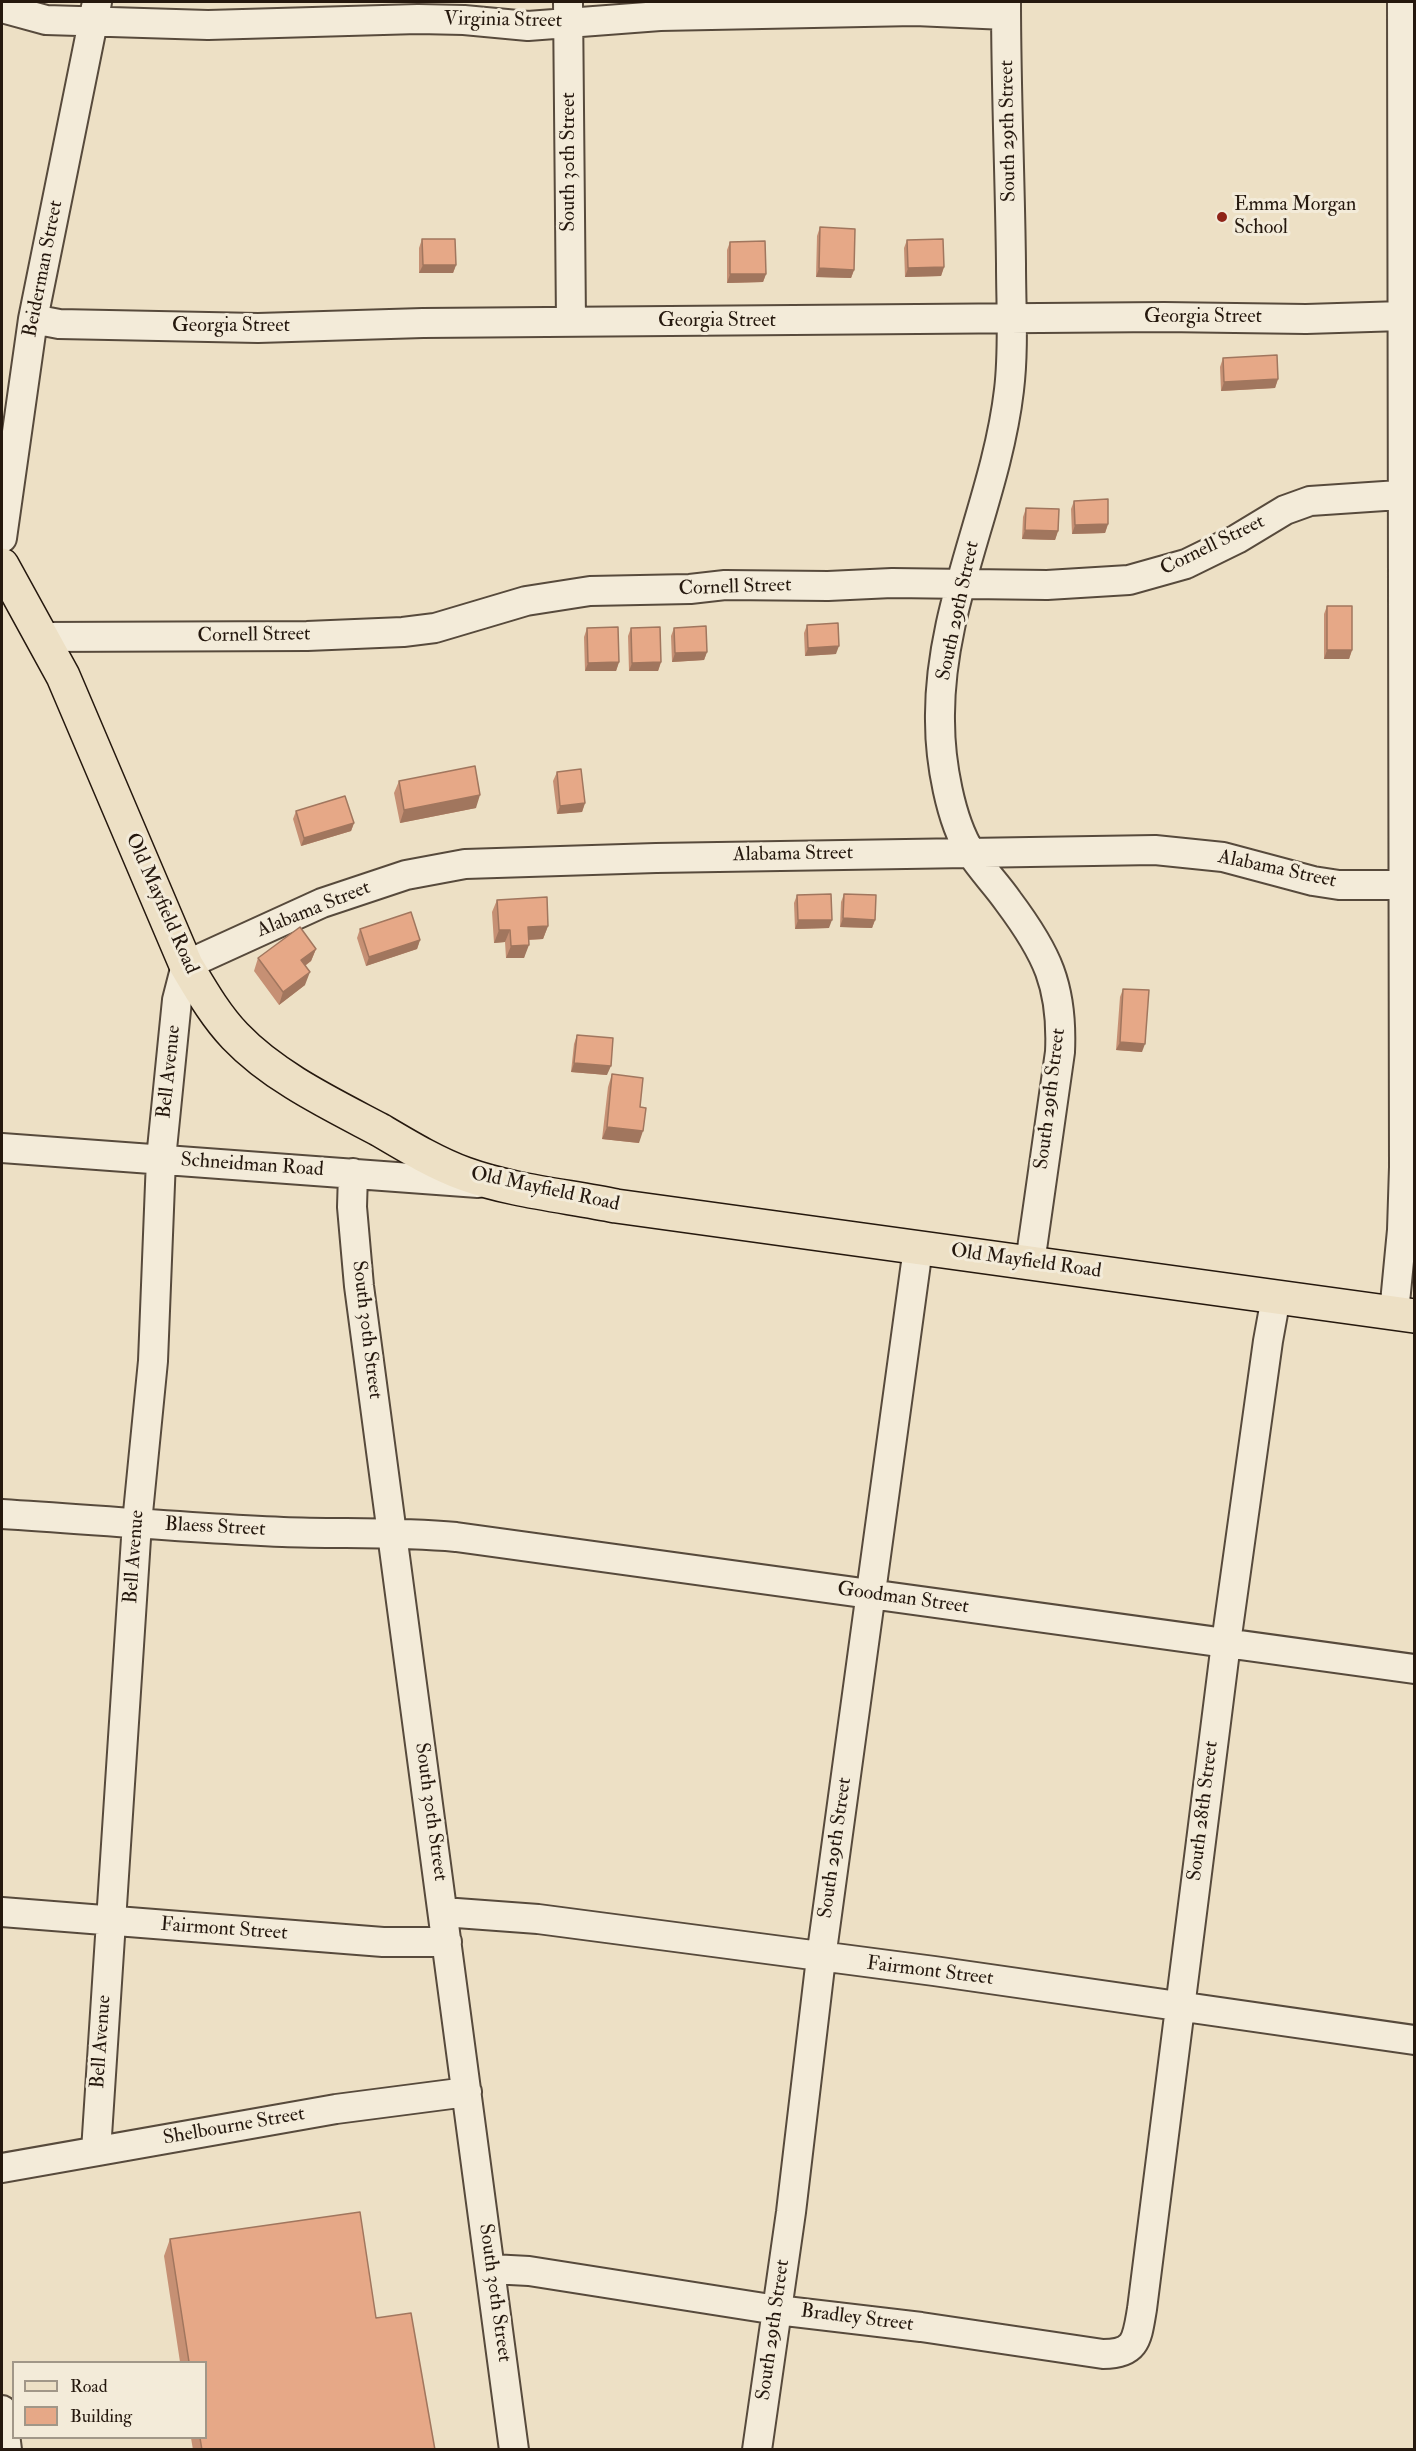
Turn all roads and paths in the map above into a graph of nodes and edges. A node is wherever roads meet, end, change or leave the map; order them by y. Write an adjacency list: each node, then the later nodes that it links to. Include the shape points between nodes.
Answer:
1 (1402, 2): 6 (street)
2 (2, 8): 4 (street, Virginia Street, via 46,20)
3 (1006, 8): 5 (street, Virginia Street, via 660,16); 8 (street, South 29th Street)
4 (95, 12): 5 (street, Virginia Street, via 208,25 418,19 528,26); 9 (street, Beiderman Street)
5 (569, 12): 10 (street, South 30th Street)
6 (1408, 99): 7 (street)
7 (1402, 315): 8 (street, Georgia Street, via 1306,320); 11 (street)
8 (1011, 319): 10 (street, Georgia Street); 14 (street, South 29th Street, via 1010,388 1000,445)
9 (33, 320): 10 (street, Georgia Street, via 59,324 258,328); 12 (street, Beiderman Street)
10 (570, 322)
11 (1409, 494): 14 (street, Cornell Street, via 1310,501 1285,510 1186,564 1129,580 1047,585); 17 (street)
12 (2, 538)
13 (2, 565): 15 (main road, Old Mayfield Road)
14 (960, 584): 15 (street, Cornell Street, via 724,585 590,591 526,601 435,628 403,632); 16 (street, South 29th Street, via 943,663 940,721 952,808)
15 (42, 637): 18 (main road, Old Mayfield Road, via 63,676)
16 (971, 852): 17 (street, Alabama Street, via 1189,852 1313,881); 18 (street, Alabama Street, via 465,864 406,875 322,903); 24 (street, South 29th Street, via 1036,941 1058,992 1060,1052)
17 (1408, 886): 26 (street)
18 (186, 965): 20 (street, Bell Avenue, via 177,1000); 22 (main road, Old Mayfield Road, via 212,1008 236,1037 265,1062 329,1103 430,1158 465,1174)
19 (2, 1148): 20 (street, Schneidman Road)
20 (162, 1159): 21 (street, Schneidman Road); 28 (street, Bell Avenue, via 153,1362)
21 (352, 1173): 22 (street, Schneidman Road); 29 (street, South 30th Street, via 359,1286)
22 (502, 1184): 23 (main road, Old Mayfield Road, via 616,1206)
23 (918, 1248): 24 (main road, Old Mayfield Road); 30 (street, South 29th Street)
24 (1030, 1263): 25 (main road, Old Mayfield Road)
25 (1276, 1297): 26 (main road, Old Mayfield Road); 31 (street, South 28th Street)
26 (1404, 1314)
27 (2, 1514): 28 (street, Blaess Street)
28 (137, 1523): 29 (street, Blaess Street, via 328,1534); 35 (street, Bell Avenue)
29 (392, 1533): 30 (street, Goodman Street, via 456,1537); 34 (street, South 30th Street)
30 (871, 1595): 31 (street, Goodman Street); 37 (street, South 29th Street)
31 (1226, 1643): 32 (street, Goodman Street); 38 (street, South 28th Street)
32 (1414, 1669)
33 (2, 1912): 35 (street, Fairmont Street)
34 (444, 1912): 36 (street, South 30th Street); 37 (street, Fairmont Street, via 538,1919)
35 (110, 1922): 36 (street, Fairmont Street, via 383,1942); 41 (street, Bell Avenue)
36 (447, 1942): 40 (street, South 30th Street)
37 (821, 1958): 38 (street, Fairmont Street); 44 (street, South 29th Street)
38 (1179, 2006): 39 (street, Fairmont Street); 45 (street, South 28th Street)
39 (1414, 2040)
40 (468, 2092): 41 (street, Shelbourne Street, via 336,2109); 43 (street, South 30th Street)
41 (96, 2151): 42 (street, Shelbourne Street)
42 (2, 2168)
43 (491, 2269): 44 (street, Bradley Street); 48 (street, South 30th Street)
44 (777, 2310): 45 (street, Bradley Street, via 921,2326 1102,2354 1129,2349); 49 (street, South 29th Street)
45 (1139, 2327)
46 (2, 2410): 47 (street)
47 (7, 2450)
48 (513, 2450)
49 (757, 2450)

